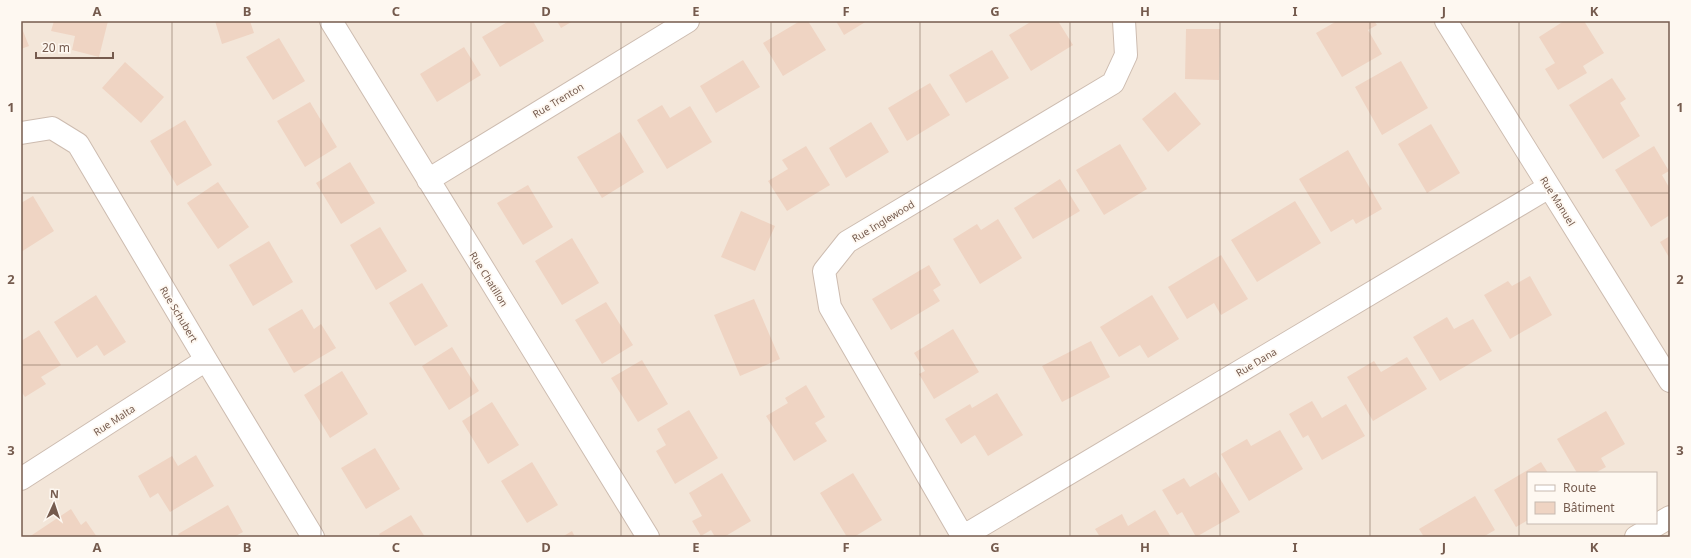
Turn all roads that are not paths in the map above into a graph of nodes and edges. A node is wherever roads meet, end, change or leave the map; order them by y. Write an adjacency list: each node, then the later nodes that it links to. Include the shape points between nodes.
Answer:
1 (331, 21): 6 (street, Rue Chatillon)
2 (688, 21): 6 (street, Rue Trenton)
3 (1124, 21): 14 (street, Rue Inglewood, via 1126,55 1112,83 847,242 824,270 830,307)
4 (1446, 21): 7 (street, Rue Manuel)
5 (21, 133): 8 (street, Rue Schubert, via 52,128 78,144)
6 (428, 180): 13 (street, Rue Chatillon)
7 (1549, 187): 9 (street, Rue Manuel); 14 (street, Rue Dana)
8 (206, 360): 10 (street, Rue Malta); 12 (street, Rue Schubert)
9 (1670, 381)
10 (21, 479)
11 (1670, 516): 15 (street)
12 (313, 537)
13 (648, 537)
14 (962, 537)
15 (1636, 537)

